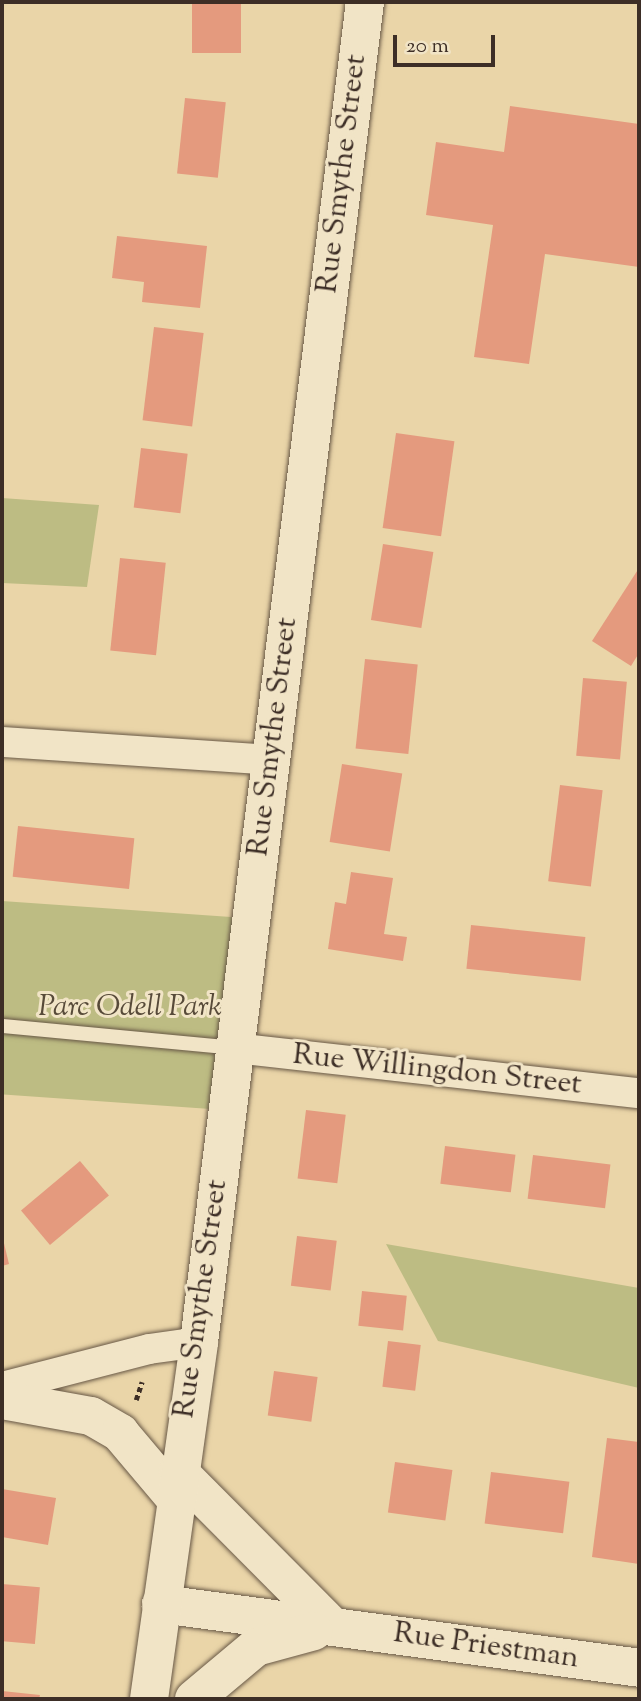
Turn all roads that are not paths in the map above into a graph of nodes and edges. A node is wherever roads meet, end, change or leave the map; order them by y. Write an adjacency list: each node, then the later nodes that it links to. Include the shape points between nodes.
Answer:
1 (365, 2): 3 (main road, Rue Smythe Street)
2 (2, 743): 3 (street)
3 (271, 760): 5 (main road, Rue Smythe Street)
4 (2, 1026): 5 (lane)
5 (235, 1048): 6 (street, Rue Willingdon Street); 7 (main road, Rue Smythe Street)
6 (639, 1093)
7 (199, 1342): 8 (street, via 149,1349); 10 (main road, Rue Smythe Street)
8 (2, 1387)
9 (2, 1400): 10 (main road, via 92,1416 120,1433)
10 (176, 1484): 11 (main road, Rue Smythe Street); 12 (main road)
11 (161, 1604): 12 (main road, Rue Priestman); 14 (main road, Rue Smythe Street)
12 (332, 1626): 13 (main road, Rue Priestman); 15 (main road, via 257,1647)
13 (639, 1668)
14 (149, 1699)
15 (194, 1699)

